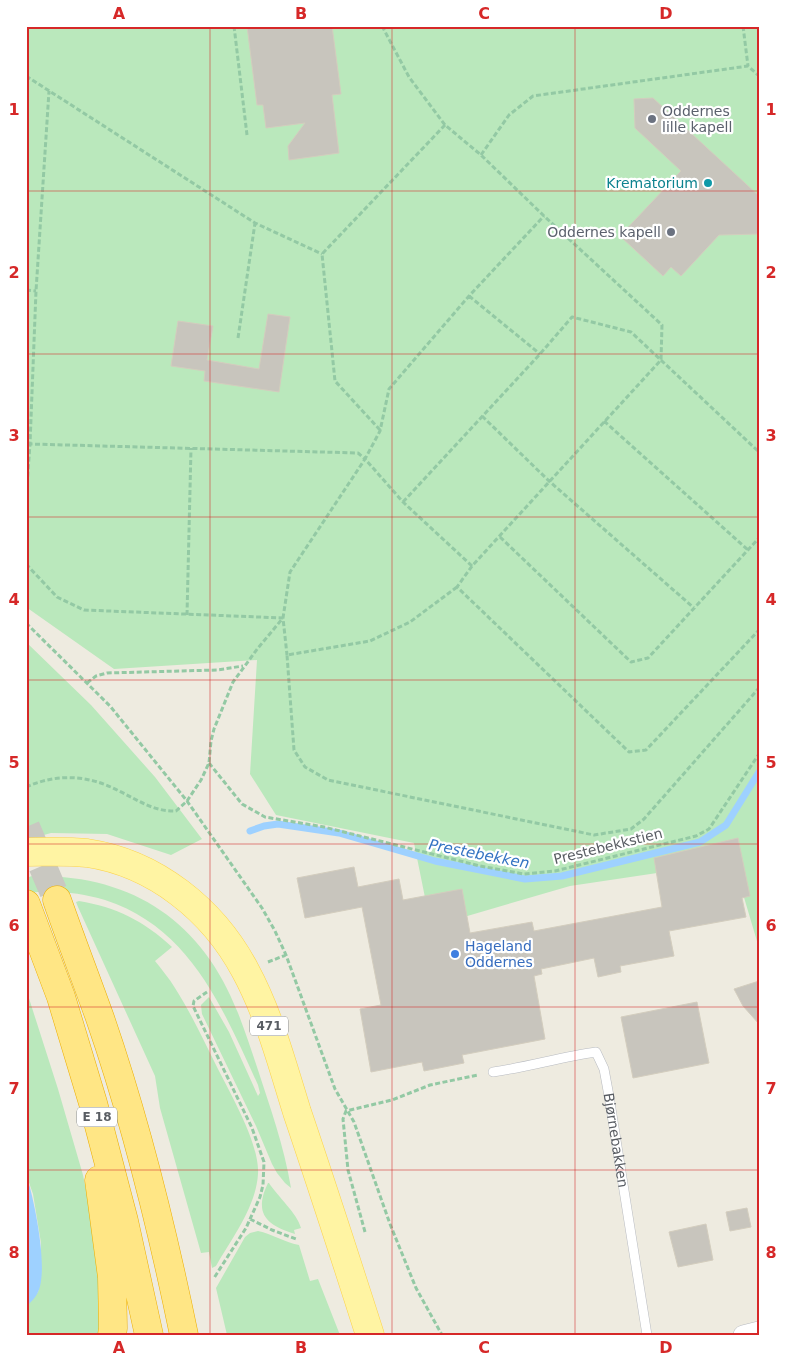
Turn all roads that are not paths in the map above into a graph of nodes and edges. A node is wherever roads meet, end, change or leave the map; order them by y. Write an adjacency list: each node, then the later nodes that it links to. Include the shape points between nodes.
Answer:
1 (26, 852): 12 (main road, 471, via 88,854 148,873 192,902 228,942 251,982 274,1038)
2 (26, 868): 11 (main road, 471, via 78,868 126,880 182,914 216,951 253,1026)
3 (57, 900): 10 (highway, E 18, via 100,1020 136,1135)
4 (26, 904): 6 (highway, E 18, via 61,998)
5 (493, 1072): 13 (lane, Bjørnebakken, via 596,1052 604,1069 609,1096)
6 (93, 1103): 8 (highway, E 18, via 112,1277); 9 (highway, E 18)
7 (759, 1331): 14 (street)
8 (112, 1335)
9 (149, 1335)
10 (184, 1335)
11 (354, 1335)
12 (370, 1335)
13 (647, 1335)
14 (743, 1335)

